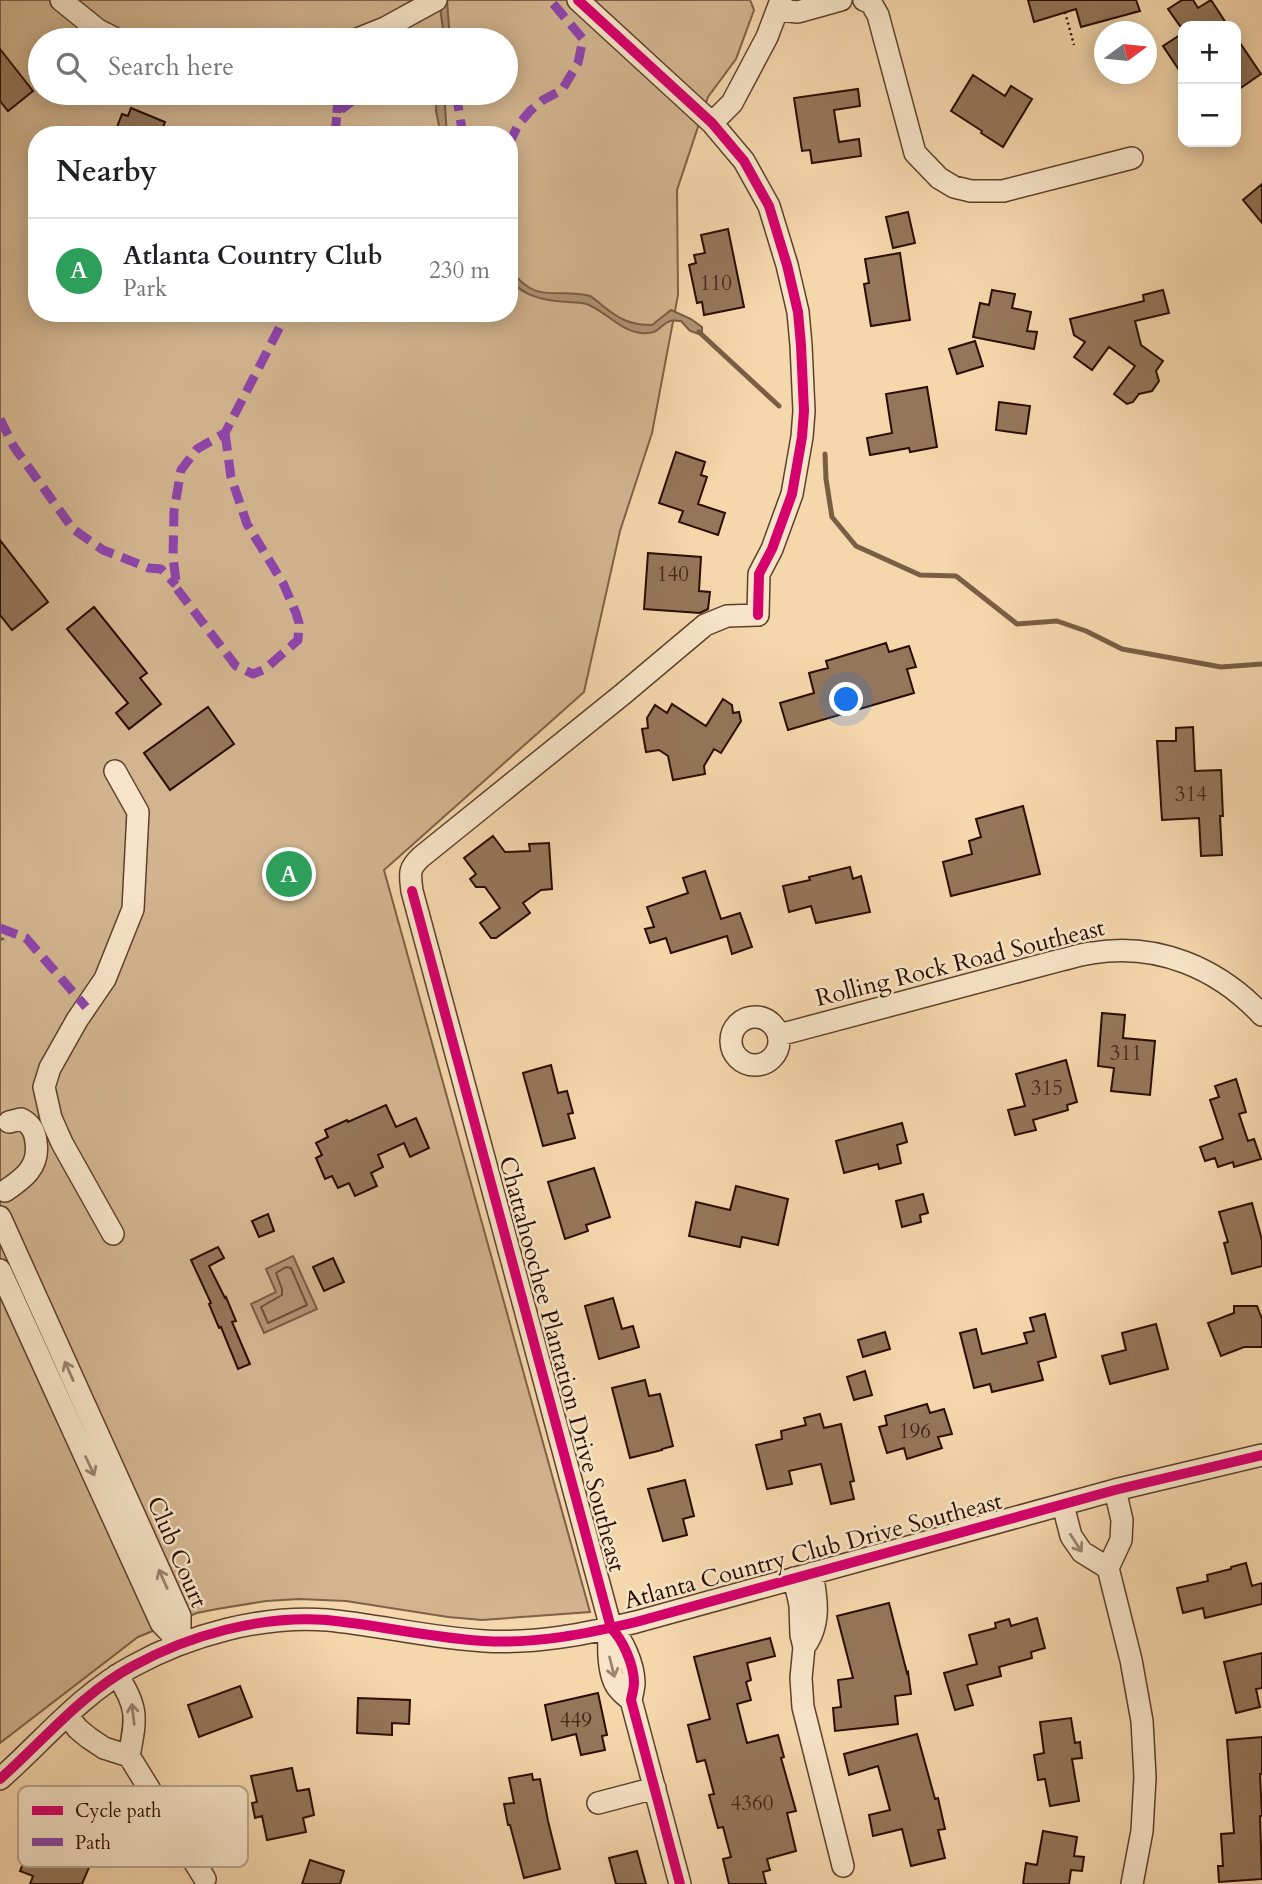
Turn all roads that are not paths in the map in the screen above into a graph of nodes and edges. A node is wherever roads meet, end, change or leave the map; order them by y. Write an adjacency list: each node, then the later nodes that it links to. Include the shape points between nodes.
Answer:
1 (61, 0): 7 (street)
2 (436, 0): 8 (street)
3 (578, 0): 9 (street)
4 (841, 0): 6 (street, via 798,12)
5 (864, 0): 10 (street, via 872,2 878,15 915,153 954,187 1003,191)
6 (779, 5): 9 (street, via 732,103)
7 (96, 28)
8 (385, 28)
9 (712, 123): 24 (street, Chattahoochee Plantation Drive Southeast, via 744,161 769,206 787,265 801,345 804,411 798,465 783,523 759,573 758,615 726,617 705,625 421,857 411,866 410,876)
10 (1132, 158)
11 (115, 772): 17 (street, via 138,812 133,909 105,979 77,1020 44,1087 62,1143)
12 (1262, 1015): 13 (street, Rolling Rock Road Southeast, via 1236,990 1202,968 1123,950 1060,960)
13 (779, 1035)
14 (9, 1122): 15 (street, via 21,1119 29,1124 38,1150 30,1171)
15 (2, 1189)
16 (0, 1217): 25 (street, Club Court, one-way to 16, via 180,1616)
17 (113, 1234)
18 (0, 1270): 25 (street, Club Court, one-way to 25, via 161,1623)
19 (1262, 1455): 20 (street, Atlanta Country Club Drive Southeast)
20 (1115, 1490): 21 (street, Atlanta Country Club Drive Southeast); 22 (street, via 1121,1540)
21 (1063, 1505): 22 (street, one-way to 22, via 1071,1536 1082,1552); 23 (street, Atlanta Country Club Drive Southeast)
22 (1108, 1568): 37 (street, via 1131,1660 1142,1732 1142,1831)
23 (803, 1576): 24 (street, Atlanta Country Club Drive Southeast); 33 (street, via 803,1707)
24 (611, 1628): 25 (street, Atlanta Country Club Drive Southeast, via 547,1640 485,1641 323,1620 277,1621); 31 (street, Chattahoochee Plantation Drive Southeast, via 627,1652 635,1682 631,1700)
25 (180, 1643): 26 (street, Atlanta Country Club Drive Southeast)
26 (117, 1675): 27 (street, Atlanta Country Club Drive Southeast); 28 (street, one-way to 26, via 135,1711)
27 (67, 1715): 28 (street, via 104,1748); 29 (street, Atlanta Country Club Drive Southeast)
28 (129, 1756): 30 (street)
29 (0, 1779)
30 (148, 1786)
31 (654, 1788): 32 (street); 36 (street, Chattahoochee Plantation Drive Southeast)
32 (598, 1803)
33 (843, 1866)
34 (198, 1867): 35 (street)
35 (205, 1879)
36 (680, 1884)
37 (1132, 1884)

